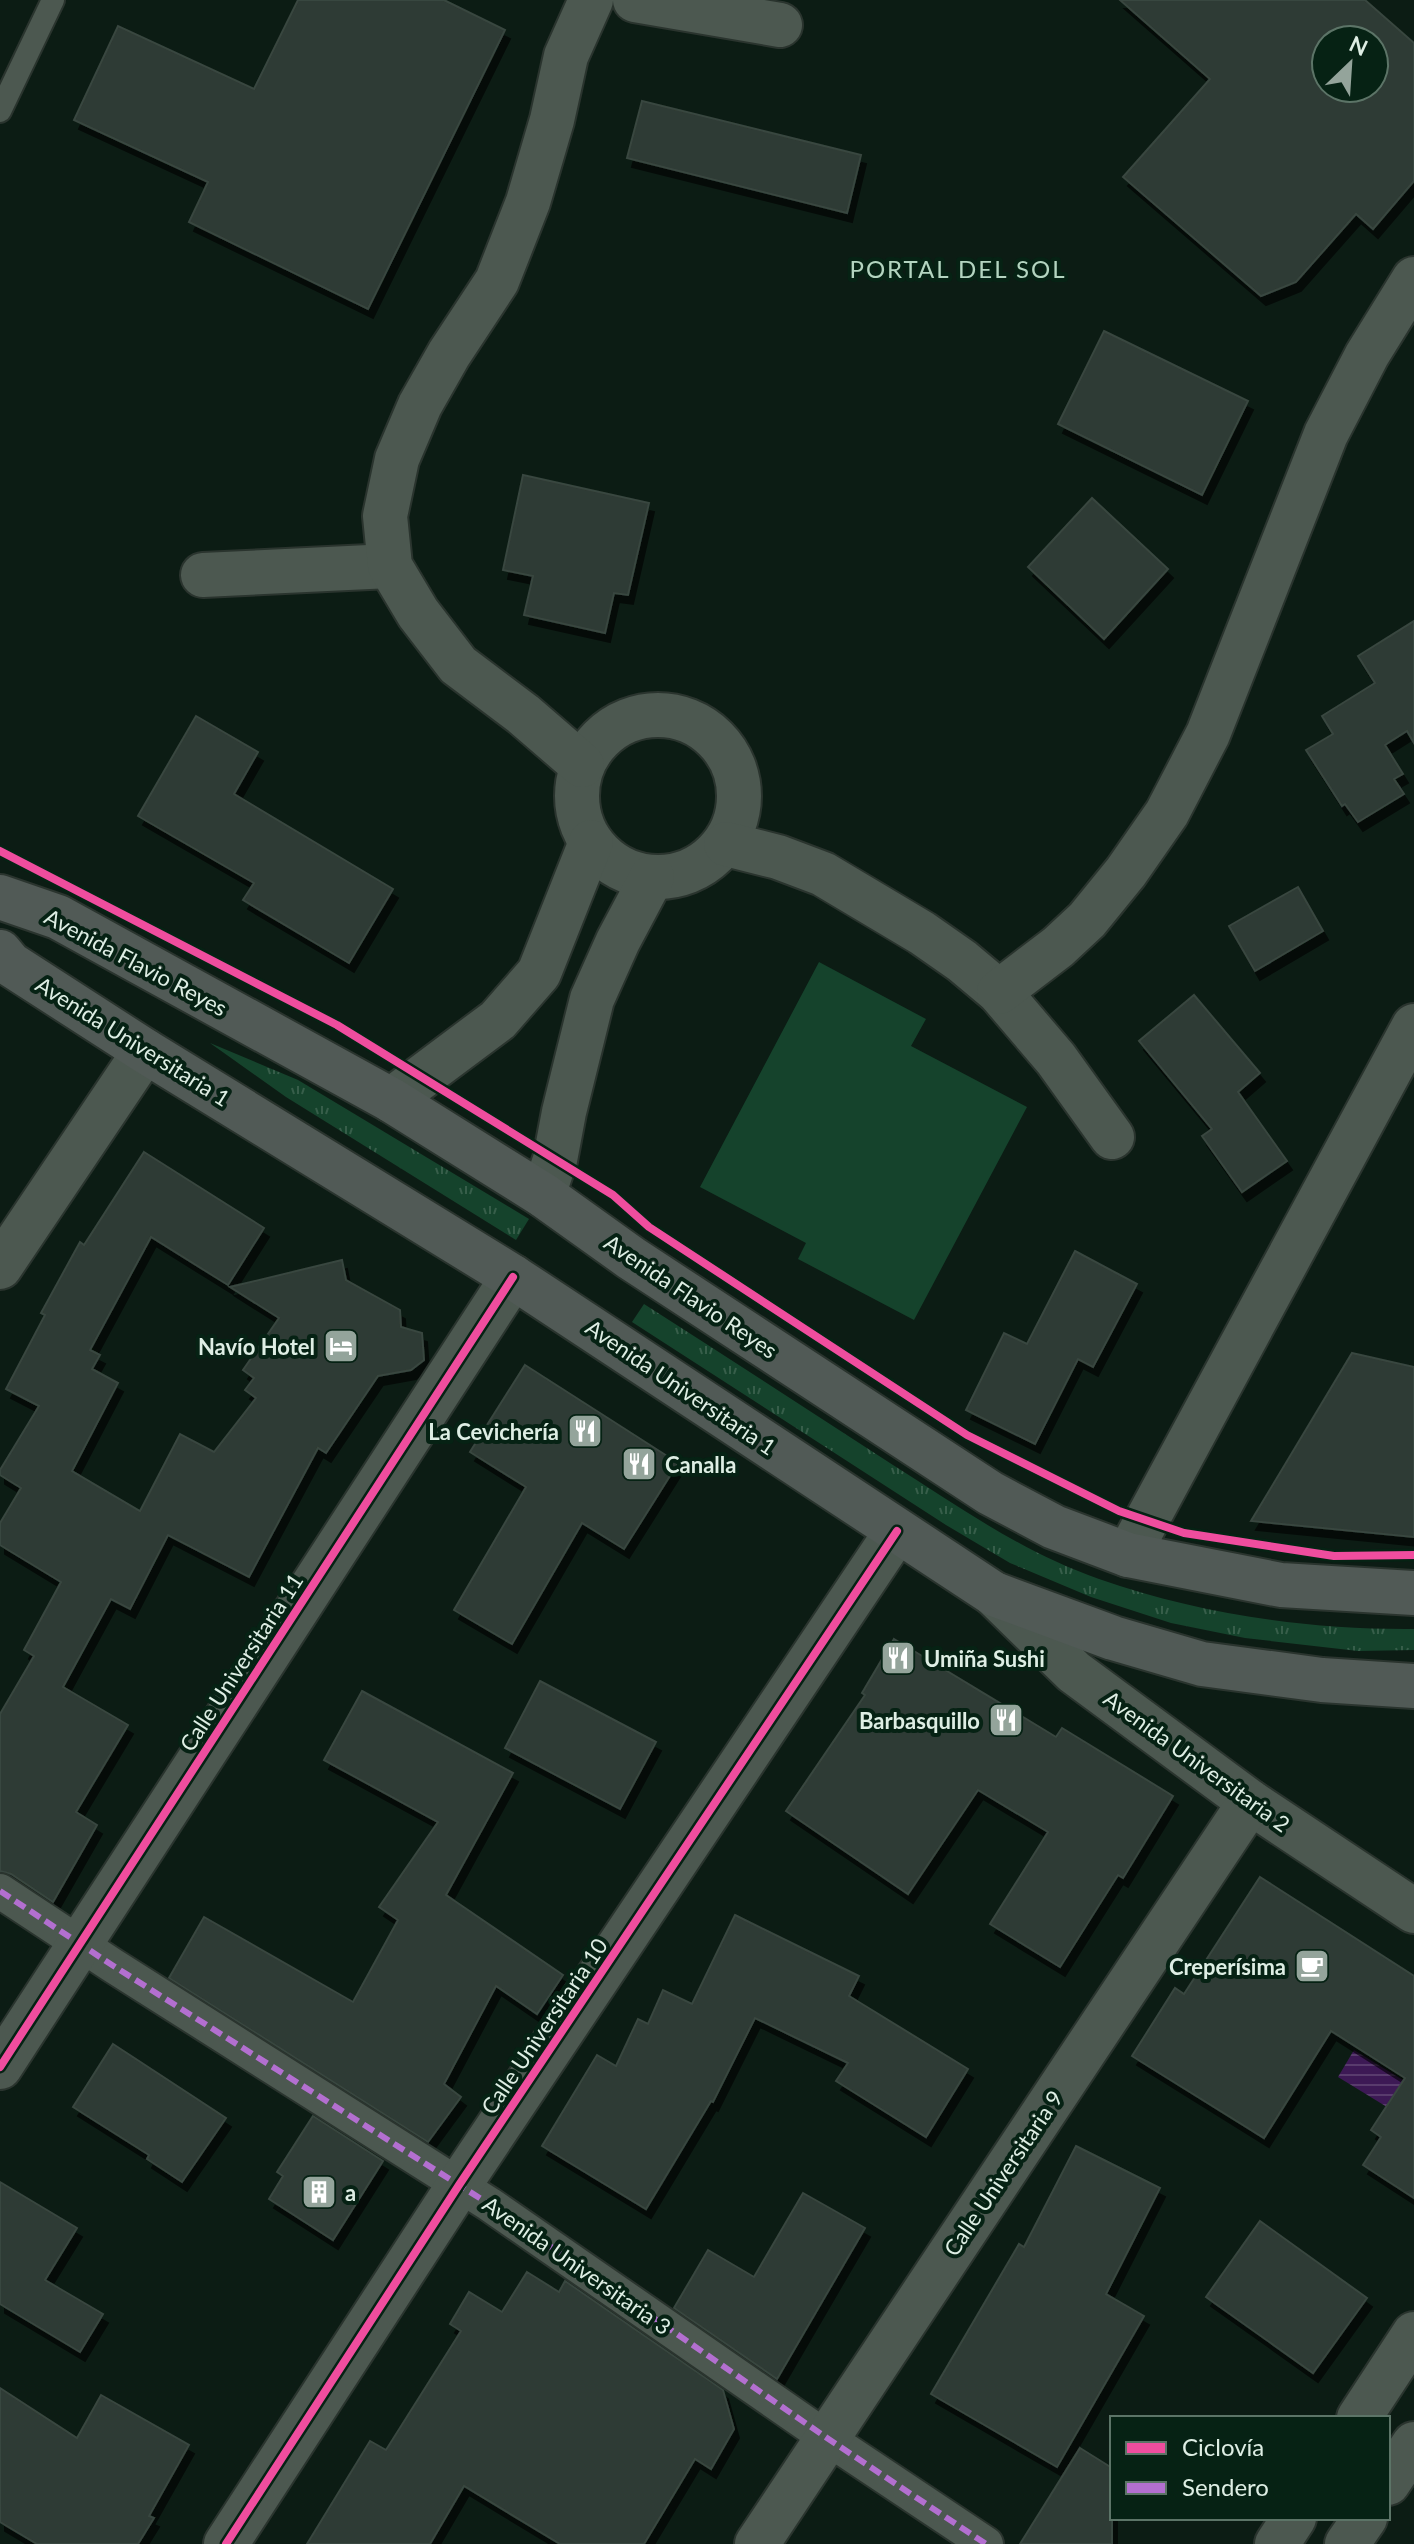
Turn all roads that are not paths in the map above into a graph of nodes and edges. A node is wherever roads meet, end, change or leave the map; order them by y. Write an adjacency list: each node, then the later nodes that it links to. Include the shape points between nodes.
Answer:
1 (53, 0): 5 (lane)
2 (591, 0): 7 (street, via 566,56 528,202 497,281 420,405 397,459 385,516)
3 (635, 0): 4 (street)
4 (780, 25)
5 (0, 111)
6 (1414, 279): 16 (street, via 1326,434 1208,734 1167,813 1087,920)
7 (390, 566): 8 (street); 9 (street, via 458,665)
8 (203, 575)
9 (582, 765): 10 (street, via 577,791 580,818); 11 (street, via 604,734 624,721 671,715 694,722 714,736 738,775 736,822)
10 (591, 842): 12 (street, via 608,860); 15 (street)
11 (726, 844): 12 (street, via 700,866); 16 (street, via 823,874 922,933)
12 (652, 877): 17 (street)
13 (0, 897): 20 (main road, Avenida Flavio Reyes, via 58,917)
14 (0, 952): 19 (main road, Avenida Universitaria 1, via 10,964)
15 (539, 973): 17 (street); 20 (street, via 498,1020)
16 (999, 992): 21 (street)
17 (592, 999): 22 (street)
18 (1414, 1026): 26 (street)
19 (145, 1051): 23 (street); 24 (main road, Avenida Universitaria 1)
20 (391, 1100): 22 (main road, Avenida Flavio Reyes)
21 (1112, 1137)
22 (543, 1195): 26 (main road, Avenida Flavio Reyes, via 990,1493 1054,1527)
23 (0, 1267)
24 (513, 1277): 25 (main road, Avenida Universitaria 1); 33 (street, Calle Universitaria 11)
25 (897, 1531): 28 (main road, Avenida Universitaria 1); 35 (street, Calle Universitaria 10)
26 (1128, 1555): 27 (main road, Avenida Flavio Reyes, via 1281,1585)
27 (1414, 1593)
28 (994, 1594): 29 (main road, Avenida Universitaria 1, via 1202,1664); 30 (street, Avenida Universitaria 2, via 1074,1672)
29 (1414, 1686)
30 (1250, 1802): 32 (street, Avenida Universitaria 2); 39 (street, Calle Universitaria 9)
31 (0, 1891): 33 (street, Avenida Universitaria 3)
32 (1414, 1911)
33 (80, 1943): 34 (street, Calle Universitaria 11); 35 (street, Avenida Universitaria 3)
34 (0, 2067)
35 (459, 2185): 39 (street, Avenida Universitaria 3); 44 (street, Calle Universitaria 10)
36 (1414, 2334): 37 (street)
37 (1402, 2380): 38 (street)
38 (1361, 2416)
39 (827, 2438): 45 (street, Calle Universitaria 9); 46 (street, Avenida Universitaria 3)
40 (1414, 2444): 41 (street)
41 (1390, 2480)
42 (1293, 2520): 47 (street)
43 (1364, 2520): 48 (street)
44 (226, 2544)
45 (757, 2544)
46 (986, 2544)
47 (1277, 2544)
48 (1347, 2544)

